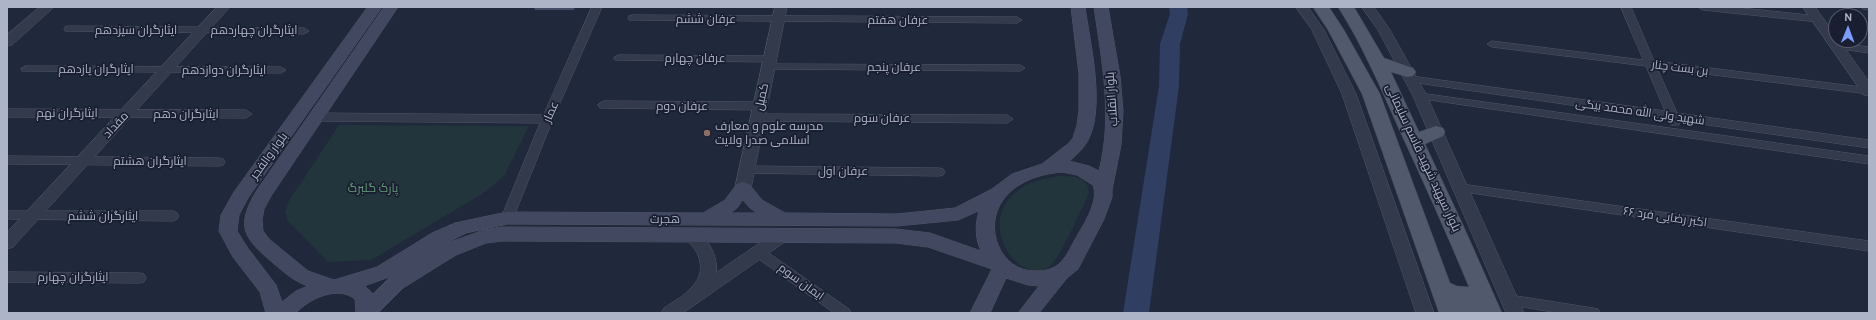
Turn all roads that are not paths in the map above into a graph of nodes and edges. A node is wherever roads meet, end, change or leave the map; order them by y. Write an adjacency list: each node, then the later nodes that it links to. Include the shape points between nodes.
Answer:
1 (48, 7): 23 (street)
2 (224, 7): 20 (street, مقداد)
3 (376, 7): 87 (main road, بلوار والفجر, via 240,196 230,215 228,231 240,252 269,290)
4 (391, 7): 49 (main road, بلوار والفجر)
5 (598, 7): 50 (street, عمار)
6 (1078, 7): 60 (main road, بلوار انقلاب, via 1088,92 1088,116 1081,138 1068,155)
7 (1101, 7): 64 (main road, بلوار انقلاب, via 1114,118 1113,144)
8 (1302, 7): 92 (street, via 1318,30 1349,94)
9 (1321, 7): 81 (main road, بلوار سپهبد شهید قاسم سلیمانی, via 1371,94)
10 (1346, 7): 29 (main road, بلوار سپهبد شهید قاسم سلیمانی, via 1362,30)
11 (1368, 7): 36 (street)
12 (1626, 7): 31 (street)
13 (1703, 7): 17 (street)
14 (1809, 7): 17 (street)
15 (780, 13): 16 (street, عرفان ششم); 18 (street, عرفان هفتم); 30 (street, کمیل)
16 (633, 18)
17 (1818, 19): 22 (street)
18 (1017, 20)
19 (69, 29): 20 (street, ایثارگران سیزدهم)
20 (203, 30): 21 (street, ایثارگران چهاردهم); 34 (street, مقداد)
21 (304, 31)
22 (1828, 32)
23 (7, 42)
24 (1492, 44): 31 (street, بن بست چنار)
25 (1839, 48): 38 (street)
26 (1854, 48): 27 (street)
27 (1869, 50)
28 (619, 58): 30 (street, عرفان چهارم)
29 (1378, 62): 36 (main road); 54 (main road, بلوار سپهبد شهید قاسم سلیمانی)
30 (769, 63): 32 (street, عرفان پنجم); 45 (street, کمیل)
31 (1650, 64): 38 (street, بن بست چنار); 48 (street)
32 (1020, 68)
33 (26, 69): 34 (street, ایثارگران یازدهم)
34 (167, 70): 35 (street, ایثارگران دوازدهم); 46 (street, مقداد)
35 (281, 70)
36 (1409, 75): 37 (street, شهید ولی الله محمد بیگی); 40 (street)
37 (1476, 88): 39 (street, شهید ولی الله محمد بیگی); 41 (street)
38 (1869, 92)
39 (1516, 94): 43 (street); 48 (street, شهید ولی الله محمد بیگی)
40 (1420, 96): 41 (street, شهید ولی الله محمد بیگی); 52 (street)
41 (1479, 104): 43 (street, شهید ولی الله محمد بیگی)
42 (604, 105): 45 (street, عرفان دوم)
43 (1522, 110): 53 (street, شهید ولی الله محمد بیگی)
44 (7, 112): 46 (street, ایثارگران نهم)
45 (759, 112): 51 (street, عرفان سوم); 62 (street, کمیل)
46 (126, 113): 47 (street, ایثارگران دهم); 58 (street, مقداد)
47 (246, 114)
48 (1673, 117): 53 (street); 55 (street, شهید ولی الله محمد بیگی)
49 (316, 118): 50 (street); 80 (main road, بلوار والفجر, via 263,194 255,209 254,232 268,248 301,276)
50 (547, 119): 70 (street, عمار)
51 (1007, 119)
52 (1436, 132): 54 (main road); 63 (street)
53 (1679, 132): 57 (street, شهید ولی الله محمد بیگی)
54 (1414, 141): 82 (main road, بلوار سپهبد شهید قاسم سلیمانی, via 1454,224)
55 (1869, 144)
56 (7, 160): 58 (street, ایثارگران هشتم)
57 (1869, 160)
58 (82, 161): 59 (street, ایثارگران هشتم); 67 (street, مقداد)
59 (219, 162)
60 (1044, 169): 64 (main road, via 1062,166 1080,169 1095,178); 65 (main road, via 1026,174)
61 (939, 172): 62 (street, عرفان اول)
62 (744, 179): 69 (main road, via 731,204); 71 (main road, via 756,204)
63 (1461, 188): 74 (street, ۶۶ اکبر رضایی فرد); 84 (street)
64 (1103, 190): 77 (main road, via 1103,197 1089,232 1068,268)
65 (997, 194): 71 (main road, هجرت, via 958,214); 76 (main road, via 988,208 984,222 985,238)
66 (7, 215): 67 (street, ایثارگران ششم)
67 (32, 215): 68 (street, ایثارگران ششم); 73 (street, مقداد)
68 (173, 216)
69 (704, 219): 70 (main road, هجرت); 71 (main road, هجرت)
70 (504, 226): 72 (main road, هجرت); 80 (main road, هجرت, via 484,222 461,228 439,238 384,272); 85 (main road, هجرت, via 449,250 396,283)
71 (783, 227): 72 (main road, هجرت); 75 (street); 76 (main road, هجرت, via 930,240)
72 (691, 235): 83 (street, via 703,247 709,262 707,278)
73 (7, 242)
74 (1869, 246)
75 (758, 252): 83 (street); 89 (street, ایمان سوم)
76 (1000, 266): 77 (main road, via 1010,273 1030,278); 90 (main road)
77 (1060, 273): 91 (main road)
78 (7, 277): 79 (street, ایثارگران چهارم)
79 (139, 278)
80 (336, 286): 85 (main road, بلوار والفجر, via 354,288 363,294 367,302); 88 (main road, هجرت, via 310,293 290,305)
81 (1440, 288): 82 (main road, via 1463,295); 93 (main road, بلوار سپهبد شهید قاسم سلیمانی)
82 (1482, 291): 96 (main road, بلوار سپهبد شهید قاسم سلیمانی)
83 (697, 295): 86 (street)
84 (1513, 307): 97 (street)
85 (367, 312)
86 (674, 312)
87 (276, 313)
88 (284, 313)
89 (844, 313)
90 (980, 313)
91 (1028, 313)
92 (1425, 313)
93 (1450, 313)
94 (1458, 313): 95 (main road)
95 (1481, 313)
96 (1491, 313)
97 (1592, 313)

